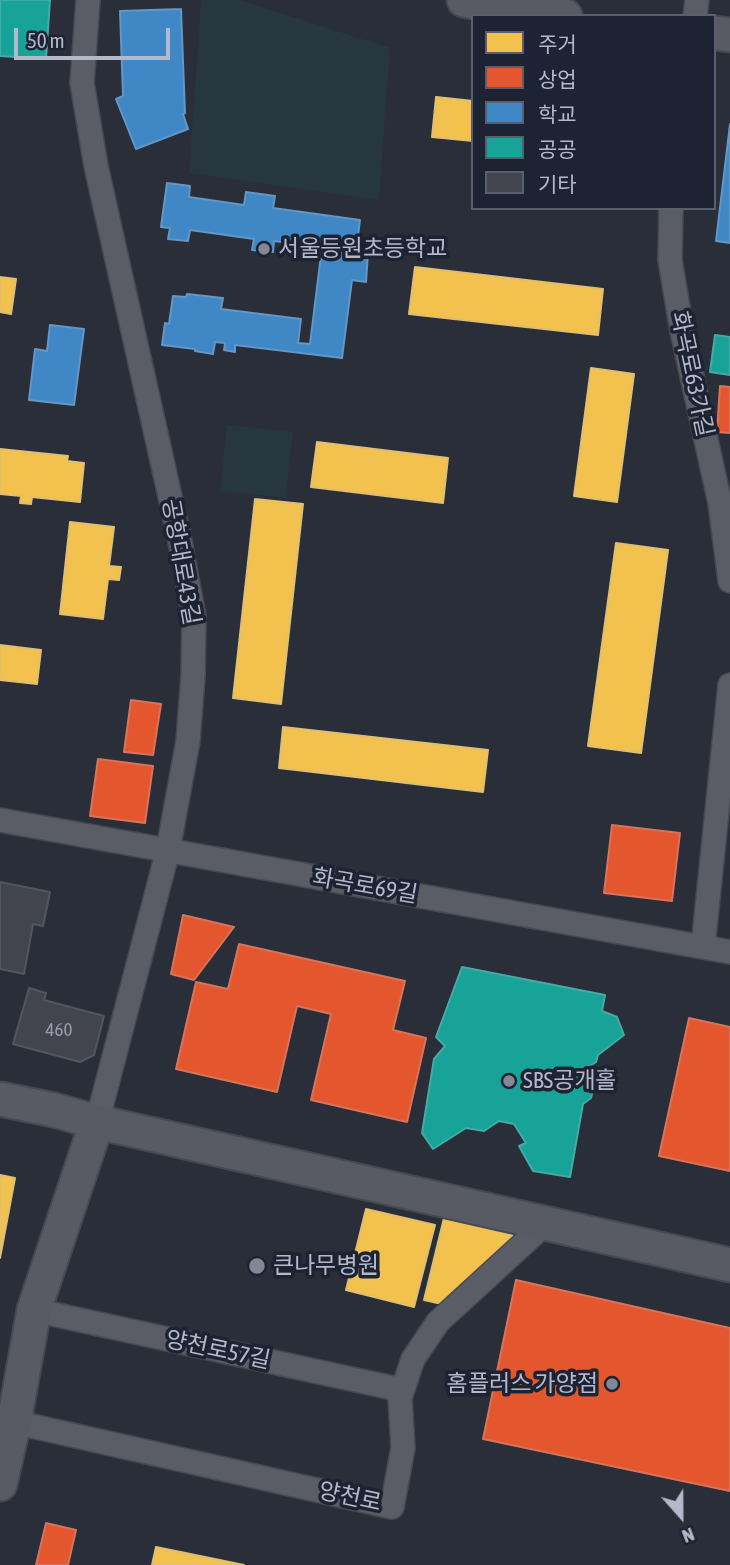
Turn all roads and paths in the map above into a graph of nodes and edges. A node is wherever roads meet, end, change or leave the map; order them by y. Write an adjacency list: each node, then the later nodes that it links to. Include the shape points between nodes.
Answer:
1 (88, 0): 8 (street, 공항대로43길, via 82,83 96,166 194,618 188,741)
2 (464, 0): 3 (main road)
3 (550, 14)
4 (671, 210): 5 (street, 화곡로63가길, via 670,260 720,503)
5 (730, 581)
6 (730, 685): 9 (street)
7 (0, 820): 8 (street, 화곡로69길)
8 (168, 850): 9 (street, 화곡로69길); 12 (street, 공항대로43길)
9 (703, 947): 10 (street, 화곡로69길)
10 (730, 952)
11 (0, 1098): 12 (main road)
12 (97, 1122): 13 (main road); 15 (main road)
13 (546, 1223): 14 (main road); 16 (street, 양천로, via 438,1322 413,1359)
14 (730, 1265)
15 (34, 1310): 16 (street, 양천로57길); 17 (main road)
16 (402, 1390): 17 (street, 양천로, via 403,1448 392,1507)
17 (14, 1422): 18 (main road)
18 (0, 1483)

